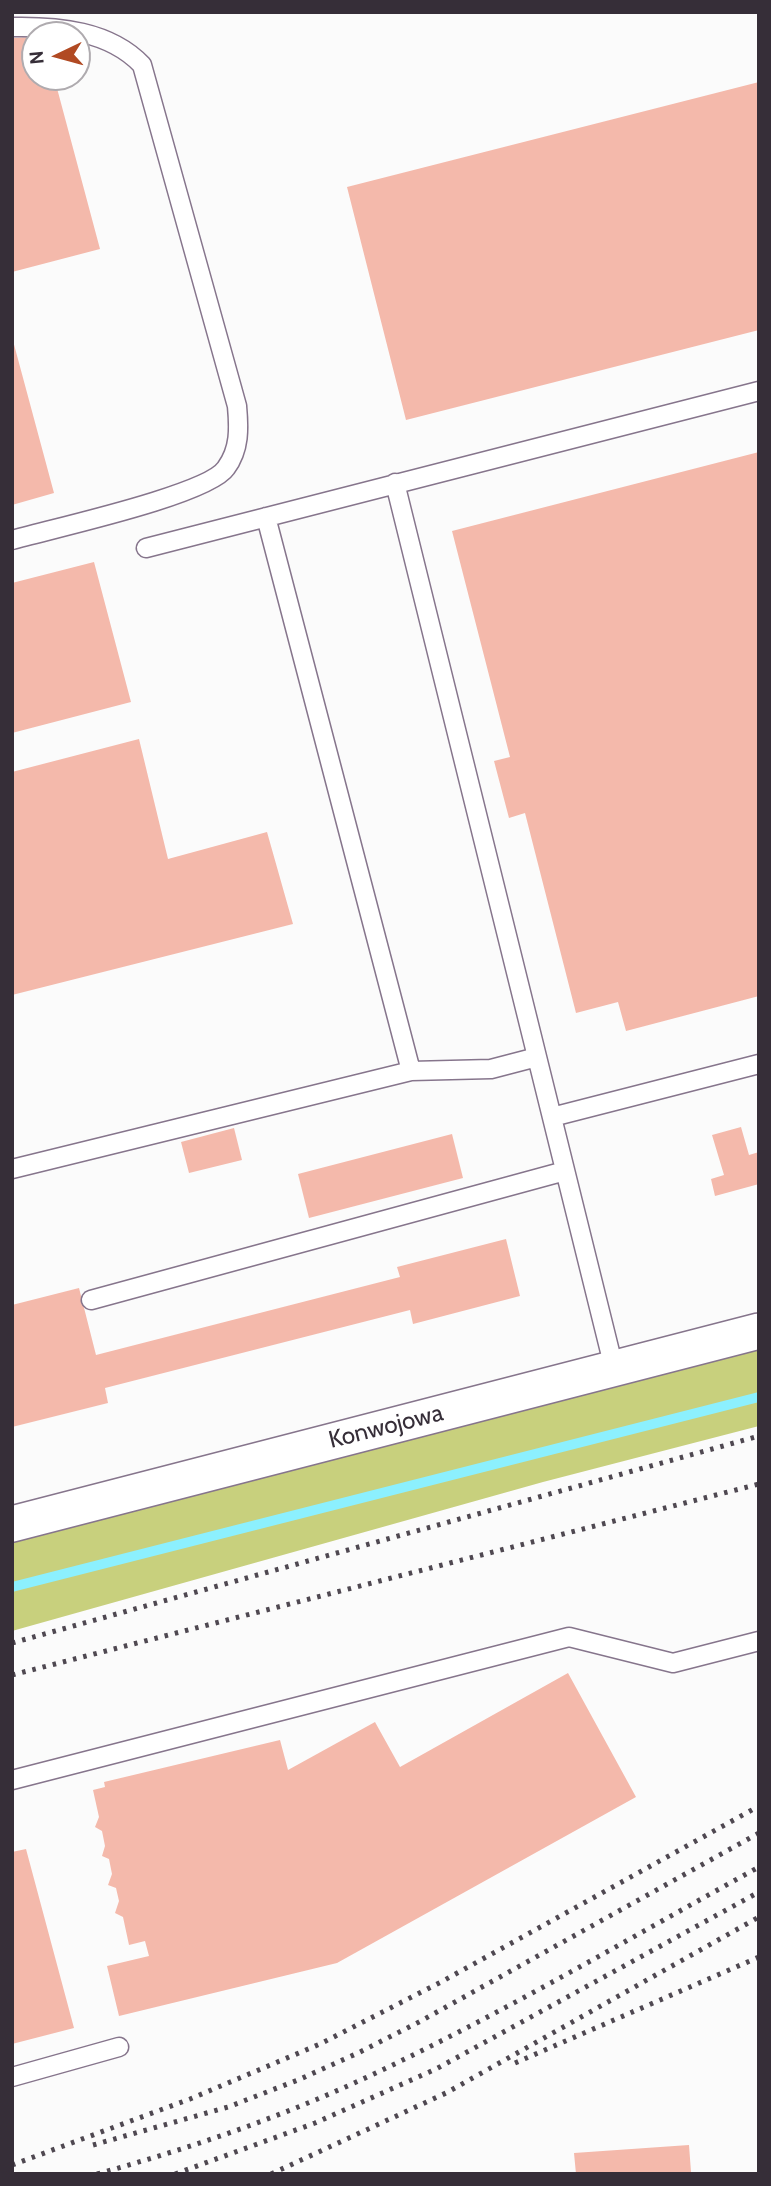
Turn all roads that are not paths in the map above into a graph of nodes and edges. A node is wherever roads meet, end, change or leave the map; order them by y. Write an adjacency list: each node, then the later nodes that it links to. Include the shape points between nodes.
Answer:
1 (12, 27): 5 (lane, via 41,26 110,40 142,65 237,406 239,438 225,470 185,492)
2 (759, 391): 3 (lane)
3 (396, 483): 4 (lane); 7 (lane)
4 (266, 517): 6 (lane); 9 (lane)
5 (12, 540)
6 (146, 548)
7 (537, 1057): 9 (lane, via 491,1069); 10 (lane)
8 (759, 1064): 10 (lane)
9 (411, 1071): 11 (lane)
10 (552, 1117): 12 (lane)
11 (12, 1169)
12 (565, 1171): 13 (lane); 15 (lane)
13 (91, 1300)
14 (759, 1331): 15 (street, Konwojowa)
15 (614, 1368): 16 (street, Konwojowa)
16 (12, 1524)
17 (759, 1641): 18 (lane, via 673,1663 569,1637)
18 (12, 1780)
19 (119, 2047): 20 (lane)
20 (12, 2077)

